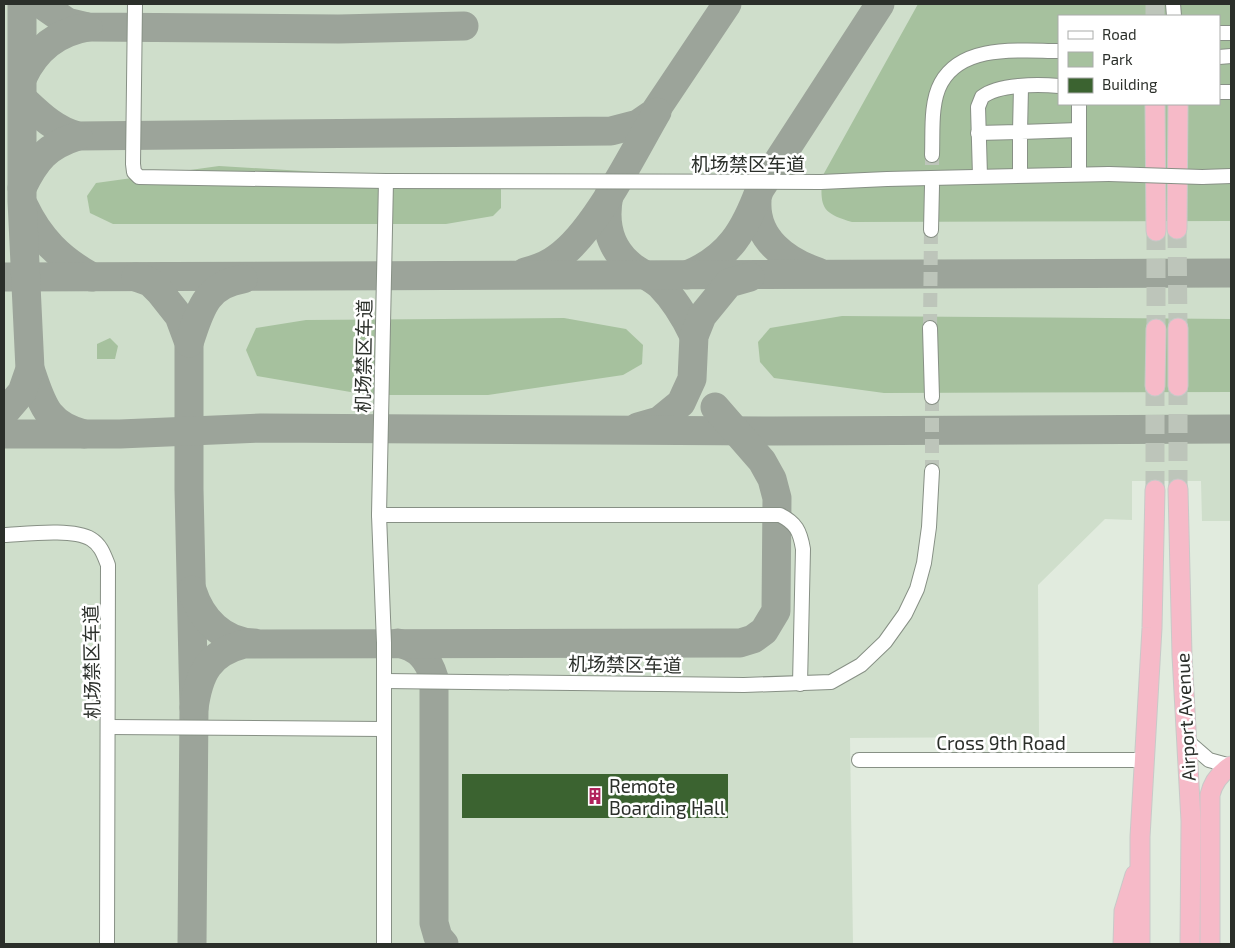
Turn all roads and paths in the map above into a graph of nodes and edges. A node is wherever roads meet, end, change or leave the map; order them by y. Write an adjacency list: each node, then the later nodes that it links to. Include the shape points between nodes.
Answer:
1 (135, 4): 16 (street, 机场禁区车道, via 132,164 139,177)
2 (1058, 51): 11 (street, via 1001,50 956,66 941,83 934,112)
3 (1058, 86): 4 (street)
4 (1021, 87): 9 (street); 10 (street, via 993,90 982,97 978,107)
5 (1079, 105): 8 (street)
6 (1155, 105): 20 (highway)
7 (1178, 105): 18 (highway)
8 (1079, 130): 9 (street); 12 (street)
9 (1020, 132): 10 (street); 13 (street)
10 (978, 133): 14 (street)
11 (932, 155)
12 (1079, 174): 13 (street, 机场禁区车道); 15 (street, 机场禁区车道, bridge)
13 (1020, 175): 14 (street, 机场禁区车道)
14 (980, 176): 16 (street, 机场禁区车道, via 821,182)
15 (1231, 176)
16 (386, 182): 30 (street, 机场禁区车道)
17 (932, 186): 19 (street)
18 (1177, 229)
19 (931, 230)
20 (1156, 231)
21 (930, 328): 26 (street)
22 (1178, 328): 25 (highway)
23 (1156, 329): 24 (highway)
24 (1156, 386)
25 (1178, 386)
26 (932, 397)
27 (932, 471): 33 (street, 机场禁区车道, via 924,563 917,590 905,614 885,642 861,665 831,682)
28 (1155, 490): 38 (highway, Airport Avenue)
29 (1178, 490): 36 (highway, Airport Avenue)
30 (379, 515): 32 (street, 机场禁区车道); 33 (street, via 780,515 793,522 800,531 803,549)
31 (4, 535): 34 (street, 机场禁区车道, via 75,534 90,538 102,549 108,565)
32 (385, 681): 33 (street, 机场禁区车道); 35 (street, 机场禁区车道)
33 (800, 684)
34 (109, 727): 35 (street, 机场禁区车道); 41 (street)
35 (383, 729): 42 (street, 机场禁区车道)
36 (1186, 740): 39 (street, via 1208,760); 45 (highway, Airport Avenue, via 1191,821)
37 (859, 760): 38 (street, Cross 9th Road)
38 (1144, 760): 40 (highway, Airport Avenue)
39 (1231, 766): 46 (highway, via 1217,779 1210,795)
40 (1140, 862): 43 (highway, via 1125,906); 44 (highway, Airport Avenue)
41 (107, 944)
42 (384, 944)
43 (1123, 944)
44 (1140, 944)
45 (1190, 944)
46 (1210, 944)

